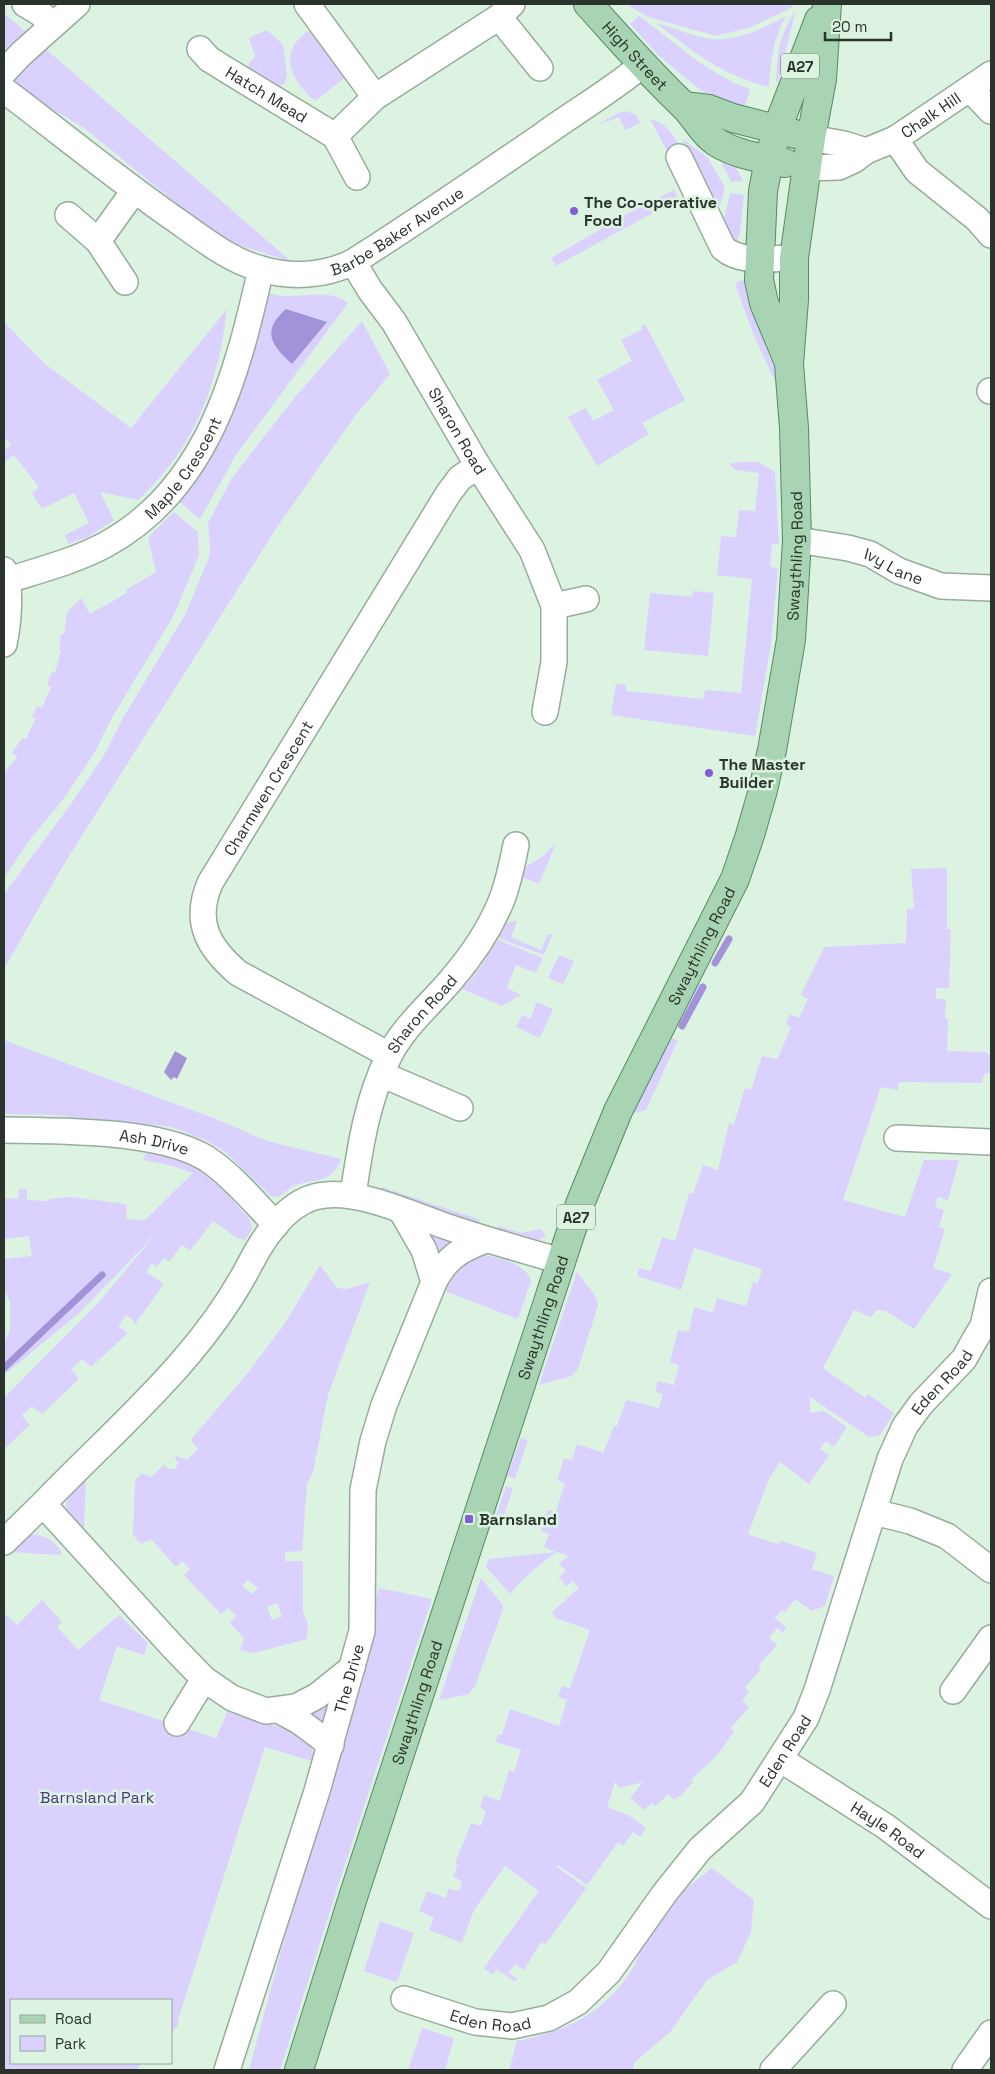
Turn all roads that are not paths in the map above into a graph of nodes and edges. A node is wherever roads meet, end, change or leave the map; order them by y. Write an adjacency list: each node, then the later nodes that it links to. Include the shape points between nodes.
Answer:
1 (25, 4): 7 (street)
2 (77, 4): 7 (street)
3 (307, 4): 15 (street)
4 (588, 4): 9 (main road, High Street)
5 (826, 4): 18 (main road, A27); 20 (main road, A27, via 822,79)
6 (506, 10): 10 (street); 15 (street)
7 (53, 25): 11 (street)
8 (200, 49): 19 (street, Hatch Mead, via 209,59)
9 (642, 65): 16 (main road, High Street); 33 (street, Barbe Baker Avenue, via 619,84)
10 (540, 68)
11 (4, 72)
12 (991, 74): 13 (street, Chalk Hill)
13 (970, 89): 17 (street); 21 (street, Chalk Hill)
14 (4, 90): 27 (street, Barbe Baker Avenue)
15 (375, 97): 19 (street)
16 (684, 106): 18 (main road, via 709,108); 24 (main road, High Street, via 716,142 737,153)
17 (991, 111)
18 (777, 130): 20 (main road); 24 (main road, A27)
19 (335, 136): 26 (street)
20 (810, 138): 22 (street); 25 (main road, A27)
21 (894, 139): 22 (street, Chalk Hill); 29 (street, via 917,171 977,219)
22 (866, 151): 25 (street, Chalk Hill, via 839,167)
23 (680, 157): 31 (street, via 723,248 743,258)
24 (768, 160): 25 (main road, High Street); 31 (main road, Swaythling Road / A27)
25 (806, 168): 32 (main road, Swaythling Road / A27)
26 (357, 177)
27 (134, 191): 30 (street); 34 (street, Barbe Baker Avenue, via 224,254)
28 (68, 215): 30 (street)
29 (991, 235)
30 (98, 241): 35 (street)
31 (759, 258): 32 (street); 36 (main road, Swaythling Road / A27, via 764,303)
32 (794, 258): 36 (main road, Swaythling Road / A27)
33 (353, 262): 34 (street, Barbe Baker Avenue, via 310,274); 37 (street, Sharon Road, via 394,322)
34 (261, 270): 39 (street, Maple Crescent, via 222,404 211,432 188,472 139,521 104,546 51,567)
35 (125, 282)
36 (789, 364): 38 (main road, Swaythling Road / A27)
37 (478, 466): 42 (street, Sharon Road, via 532,550); 46 (street, Charmwen Crescent, via 460,478 448,494 210,884 205,901 207,937 219,956 238,973)
38 (797, 540): 40 (street, Ivy Lane, via 870,554 899,571 941,586); 55 (main road, Swaythling Road / A27, via 791,640 782,698 750,835 735,878 618,1111)
39 (6, 575): 43 (street, Maple Crescent)
40 (991, 588)
41 (586, 599): 42 (street)
42 (554, 606): 44 (street, Sharon Road, via 554,662)
43 (4, 644)
44 (545, 712)
45 (516, 846): 46 (street, Sharon Road, via 501,902 471,956 422,1009)
46 (385, 1064): 47 (street, Charmwen Crescent); 51 (street, Sharon Road, via 367,1117)
47 (460, 1108)
48 (4, 1130): 53 (street, Ash Drive, via 140,1137 195,1152 212,1162 242,1189)
49 (897, 1138): 50 (street)
50 (991, 1142)
51 (353, 1195): 52 (street); 53 (street, via 324,1195 309,1200)
52 (402, 1212): 54 (street); 56 (street, via 424,1250)
53 (276, 1225): 59 (street, via 260,1244 232,1295 190,1353 139,1410)
54 (486, 1240): 55 (street); 56 (street, The Drive, via 463,1248 450,1258)
55 (561, 1261): 76 (main road, Swaythling Road / A27)
56 (434, 1282): 64 (street, The Drive, via 384,1405 373,1441 363,1490 362,1631)
57 (991, 1291): 58 (street, Eden Road)
58 (987, 1327): 60 (street, Eden Road, via 906,1426 890,1459)
59 (43, 1504): 61 (street); 65 (street)
60 (874, 1512): 62 (street, via 910,1521 947,1536); 70 (street, Eden Road, via 808,1711)
61 (4, 1542)
62 (991, 1570)
63 (991, 1638): 66 (street)
64 (352, 1668): 67 (street, via 317,1696 296,1707); 69 (street, The Drive)
65 (204, 1678): 67 (street, via 232,1698 266,1711); 68 (street)
66 (953, 1691)
67 (278, 1710): 69 (street)
68 (177, 1723)
69 (331, 1745): 75 (street, The Drive)
70 (780, 1759): 71 (street, Hayle Road, via 885,1826); 72 (street, Eden Road, via 752,1802 700,1850 664,1894 609,1972 578,2002 549,2018 512,2026 475,2022)
71 (991, 1906)
72 (404, 1999)
73 (833, 2004): 77 (street)
74 (991, 2033): 78 (street)
75 (227, 2070)
76 (299, 2070)
77 (773, 2070)
78 (965, 2070)

